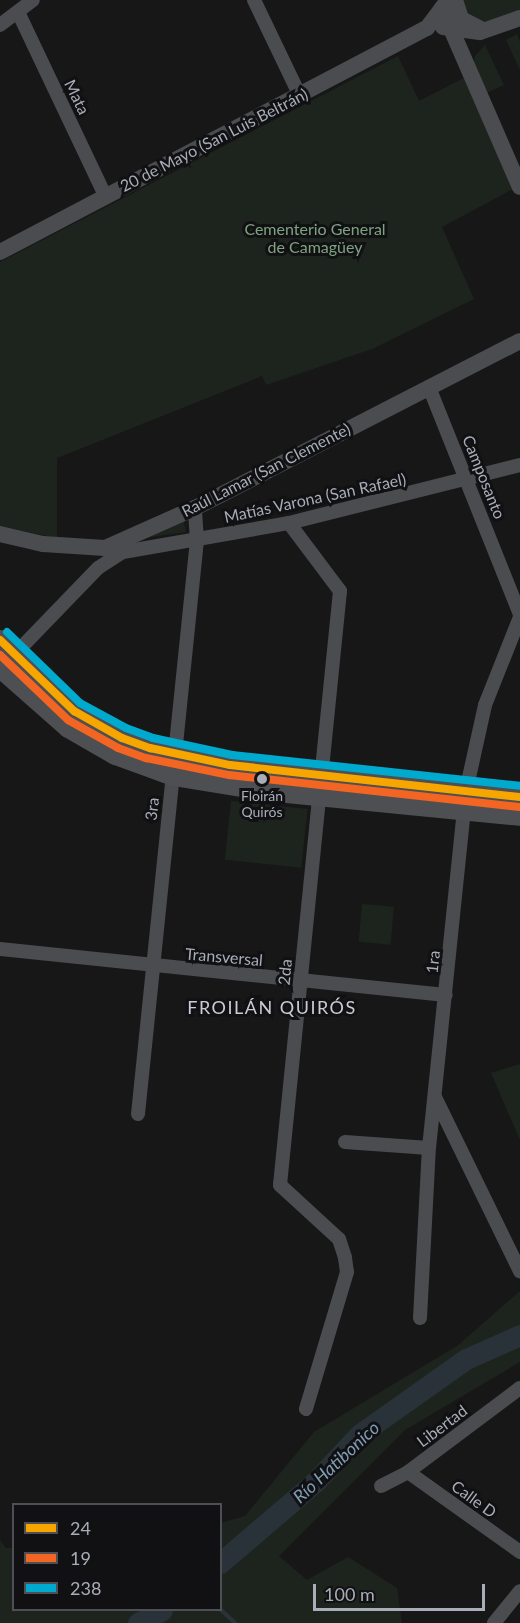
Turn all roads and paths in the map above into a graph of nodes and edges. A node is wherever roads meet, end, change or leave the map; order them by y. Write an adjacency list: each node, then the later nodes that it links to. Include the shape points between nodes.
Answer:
1 (33, 0): 4 (street)
2 (254, 0): 10 (street)
3 (446, 2): 7 (street, 20 de Mayo (San Luis Beltrán)); 8 (street, via 471,27); 9 (street)
4 (18, 12): 6 (street); 12 (street, Mata)
5 (520, 18): 8 (street, 20 de Mayo (San Luis Beltrán))
6 (0, 25)
7 (427, 28): 9 (street, 20 de Mayo (San Luis Beltrán)); 10 (street, 20 de Mayo (San Luis Beltrán))
8 (494, 29): 9 (street, 20 de Mayo (San Luis Beltrán))
9 (453, 31): 11 (street)
10 (300, 96): 12 (street, 20 de Mayo (San Luis Beltrán))
11 (520, 187)
12 (106, 196): 13 (street, 20 de Mayo (San Luis Beltrán))
13 (0, 252)
14 (520, 341): 15 (street, Raúl Lamar (San Clemente))
15 (429, 387): 17 (street, Camposanto); 18 (street, Raúl Lamar (San Clemente))
16 (520, 465): 17 (street, Matías Varona (San Rafael))
17 (469, 481): 19 (street, Matías Varona (San Rafael)); 25 (street, Camposanto)
18 (195, 508): 21 (street, 3ra); 22 (street, Raúl Lamar (San Clemente))
19 (289, 523): 21 (street, Matías Varona (San Rafael)); 28 (street, 2da, via 340,591)
20 (0, 534): 23 (street, Raúl Lamar (San Clemente))
21 (197, 540): 22 (street, Matías Varona (San Rafael)); 27 (street, 3ra)
22 (122, 546): 23 (street, Raúl Lamar (San Clemente)); 24 (street, Matías Varona (San Rafael))
23 (93, 549): 24 (street)
24 (98, 568): 26 (street, Matías Varona (San Rafael))
25 (520, 615): 30 (street, 1ra, via 485,705)
26 (4, 654): 27 (main road, via 68,727 115,754)
27 (174, 765): 28 (main road); 33 (street, 3ra)
28 (321, 786): 30 (main road); 34 (street, 2da)
29 (520, 797): 30 (main road)
30 (465, 800): 31 (main road); 35 (street, 1ra)
31 (520, 814)
32 (0, 949): 33 (street, Transversal)
33 (152, 967): 34 (street, Transversal); 37 (street, 3ra)
34 (301, 981): 35 (street, Transversal); 43 (street, 2da, via 280,1185 339,1239 346,1272)
35 (446, 995): 36 (street, 1ra)
36 (435, 1097): 39 (street, 1ra); 40 (street)
37 (138, 1114)
38 (345, 1142): 39 (street)
39 (429, 1148): 41 (street, 1ra)
40 (520, 1271)
41 (420, 1318)
42 (520, 1388): 44 (street, Libertad)
43 (306, 1409)
44 (408, 1472): 45 (street, Libertad); 46 (street, Calle D)
45 (381, 1486)
46 (520, 1552)
47 (520, 1591): 48 (street)
48 (494, 1623)

